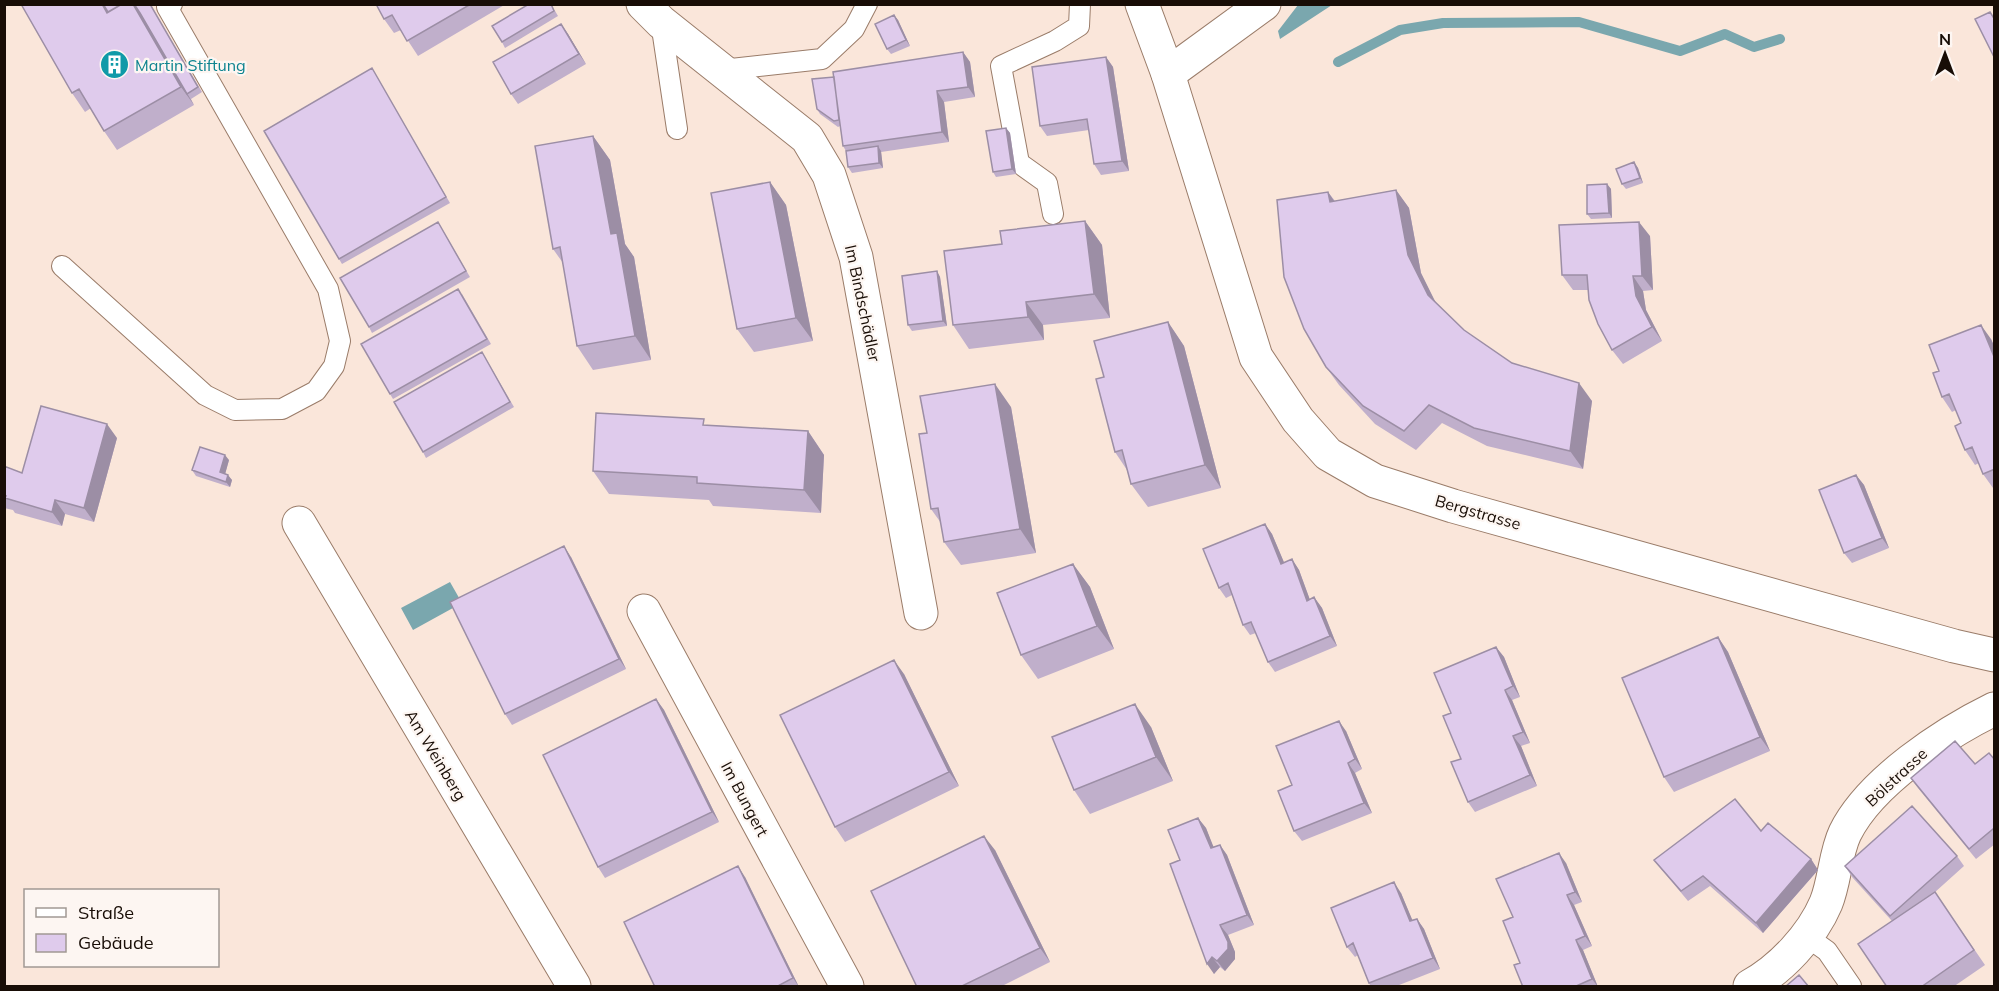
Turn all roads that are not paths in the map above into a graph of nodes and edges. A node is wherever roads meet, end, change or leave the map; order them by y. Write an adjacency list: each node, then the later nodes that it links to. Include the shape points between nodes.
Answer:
1 (172, 4): 11 (lane, via 167,7 328,289 340,341 334,366 316,391 282,409 235,410 205,395)
2 (867, 4): 7 (lane, via 854,29 822,59)
3 (1080, 4): 10 (lane, via 1079,26 1001,66 1019,163 1047,183)
4 (1142, 4): 8 (street, Bergstrasse)
5 (1264, 4): 8 (street)
6 (652, 13): 7 (street, Im Bindschädler); 9 (lane)
7 (722, 70): 14 (street, Im Bindschädler, via 807,138 829,175 856,257)
8 (1168, 74): 15 (street, Bergstrasse, via 1256,357 1298,420 1328,454 1375,481 1453,506)
9 (677, 129)
10 (1053, 214)
11 (62, 266)
12 (299, 523): 18 (street, Am Weinberg)
13 (644, 611): 19 (street, Im Bungert)
14 (921, 613)
15 (1995, 655)
16 (1995, 710): 17 (street, Bölstrasse, via 1931,745 1864,806 1845,834 1825,904)
17 (1806, 936): 20 (street, Bölstrasse); 21 (lane, via 1827,951)
18 (574, 987)
19 (847, 987)
20 (1750, 987)
21 (1851, 987)

